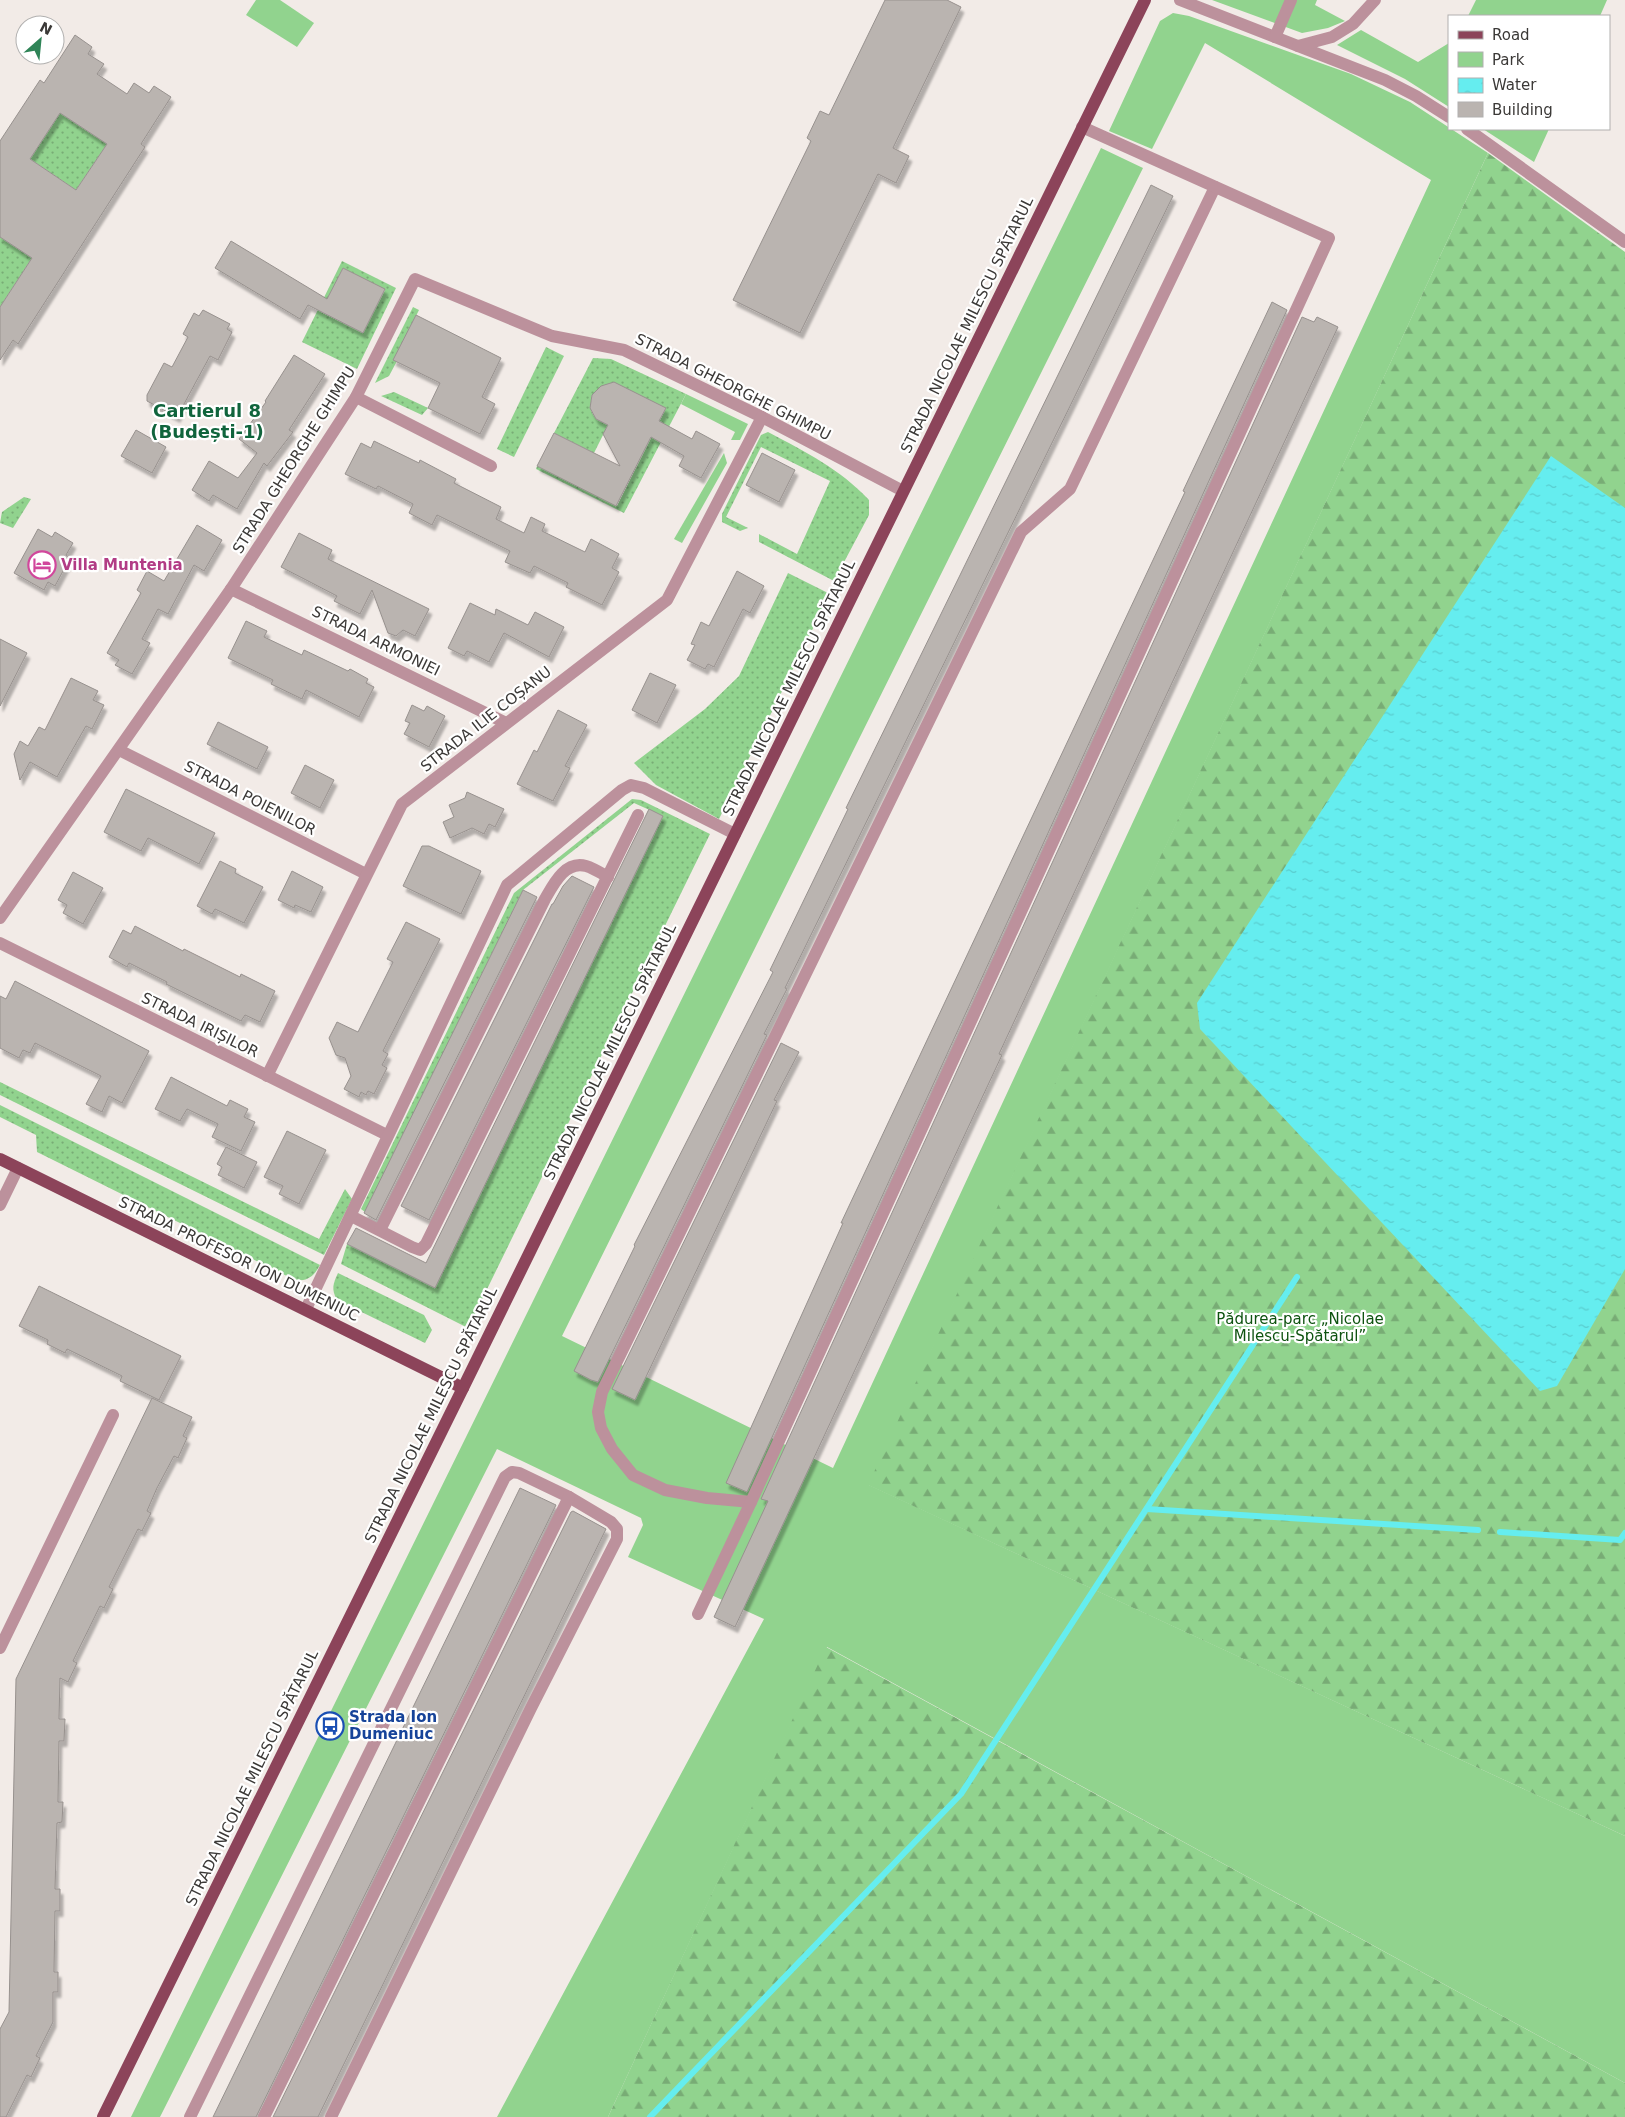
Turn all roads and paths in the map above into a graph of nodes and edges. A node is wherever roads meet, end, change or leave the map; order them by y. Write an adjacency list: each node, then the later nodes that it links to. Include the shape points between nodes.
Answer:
1 (1145, 0): 8 (main road, STRADA NICOLAE MILESCU SPĂTARUL)
2 (1180, 0): 5 (street)
3 (1291, 0): 5 (street)
4 (1375, 0): 6 (street, via 1353,24 1332,36)
5 (1275, 37): 6 (street)
6 (1298, 46): 7 (street, via 1385,80)
7 (1448, 116)
8 (1082, 128): 10 (street); 15 (main road, STRADA NICOLAE MILESCU SPĂTARUL)
9 (1468, 130): 11 (street)
10 (1215, 187): 36 (street, via 1329,238); 36 (street, via 1070,489 1020,532 602,1392 598,1412 601,1428 612,1449 634,1475 665,1490)
11 (1625, 242)
12 (356, 397): 13 (street, STRADA GHEORGHE GHIMPU, via 415,279 552,336 624,350); 14 (street); 16 (street, STRADA GHEORGHE GHIMPU)
13 (762, 417): 15 (street, STRADA GHEORGHE GHIMPU); 17 (street, STRADA ILIE COȘANU, via 667,600)
14 (491, 466)
15 (904, 492): 20 (main road, STRADA NICOLAE MILESCU SPĂTARUL)
16 (231, 589): 17 (street, STRADA ARMONIEI); 18 (street, STRADA GHEORGHE GHIMPU)
17 (506, 723): 21 (street, STRADA ILIE COȘANU, via 402,804)
18 (119, 750): 21 (street, STRADA POIENILOR); 23 (street, STRADA GHEORGHE GHIMPU)
19 (638, 815): 22 (street)
20 (735, 834): 26 (street, via 644,788 631,785 507,885); 33 (main road, STRADA NICOLAE MILESCU SPĂTARUL)
21 (366, 874): 25 (street, STRADA ILIE COȘANU)
22 (608, 876): 31 (street, via 584,865 570,868 559,876); 31 (street, via 426,1244 420,1250)
23 (0, 918)
24 (0, 943): 25 (street, STRADA IRIȘILOR)
25 (267, 1076): 26 (street, STRADA IRIȘILOR)
26 (387, 1135): 30 (street)
27 (0, 1159): 28 (main road, STRADA PROFESOR ION DUMENIUC)
28 (18, 1168): 29 (street); 32 (main road, STRADA PROFESOR ION DUMENIUC)
29 (0, 1205)
30 (351, 1216): 31 (street); 32 (street)
31 (380, 1230)
32 (306, 1309): 33 (main road, STRADA PROFESOR ION DUMENIUC)
33 (463, 1388): 39 (main road, STRADA NICOLAE MILESCU SPĂTARUL)
34 (113, 1415): 38 (street)
35 (569, 1497): 40 (street, via 519,1472 505,1477); 41 (street); 42 (street, via 611,1522 617,1529 617,1539)
36 (751, 1502): 37 (street)
37 (698, 1614)
38 (0, 1648)
39 (103, 2117)
40 (190, 2117)
41 (264, 2117)
42 (331, 2117)

